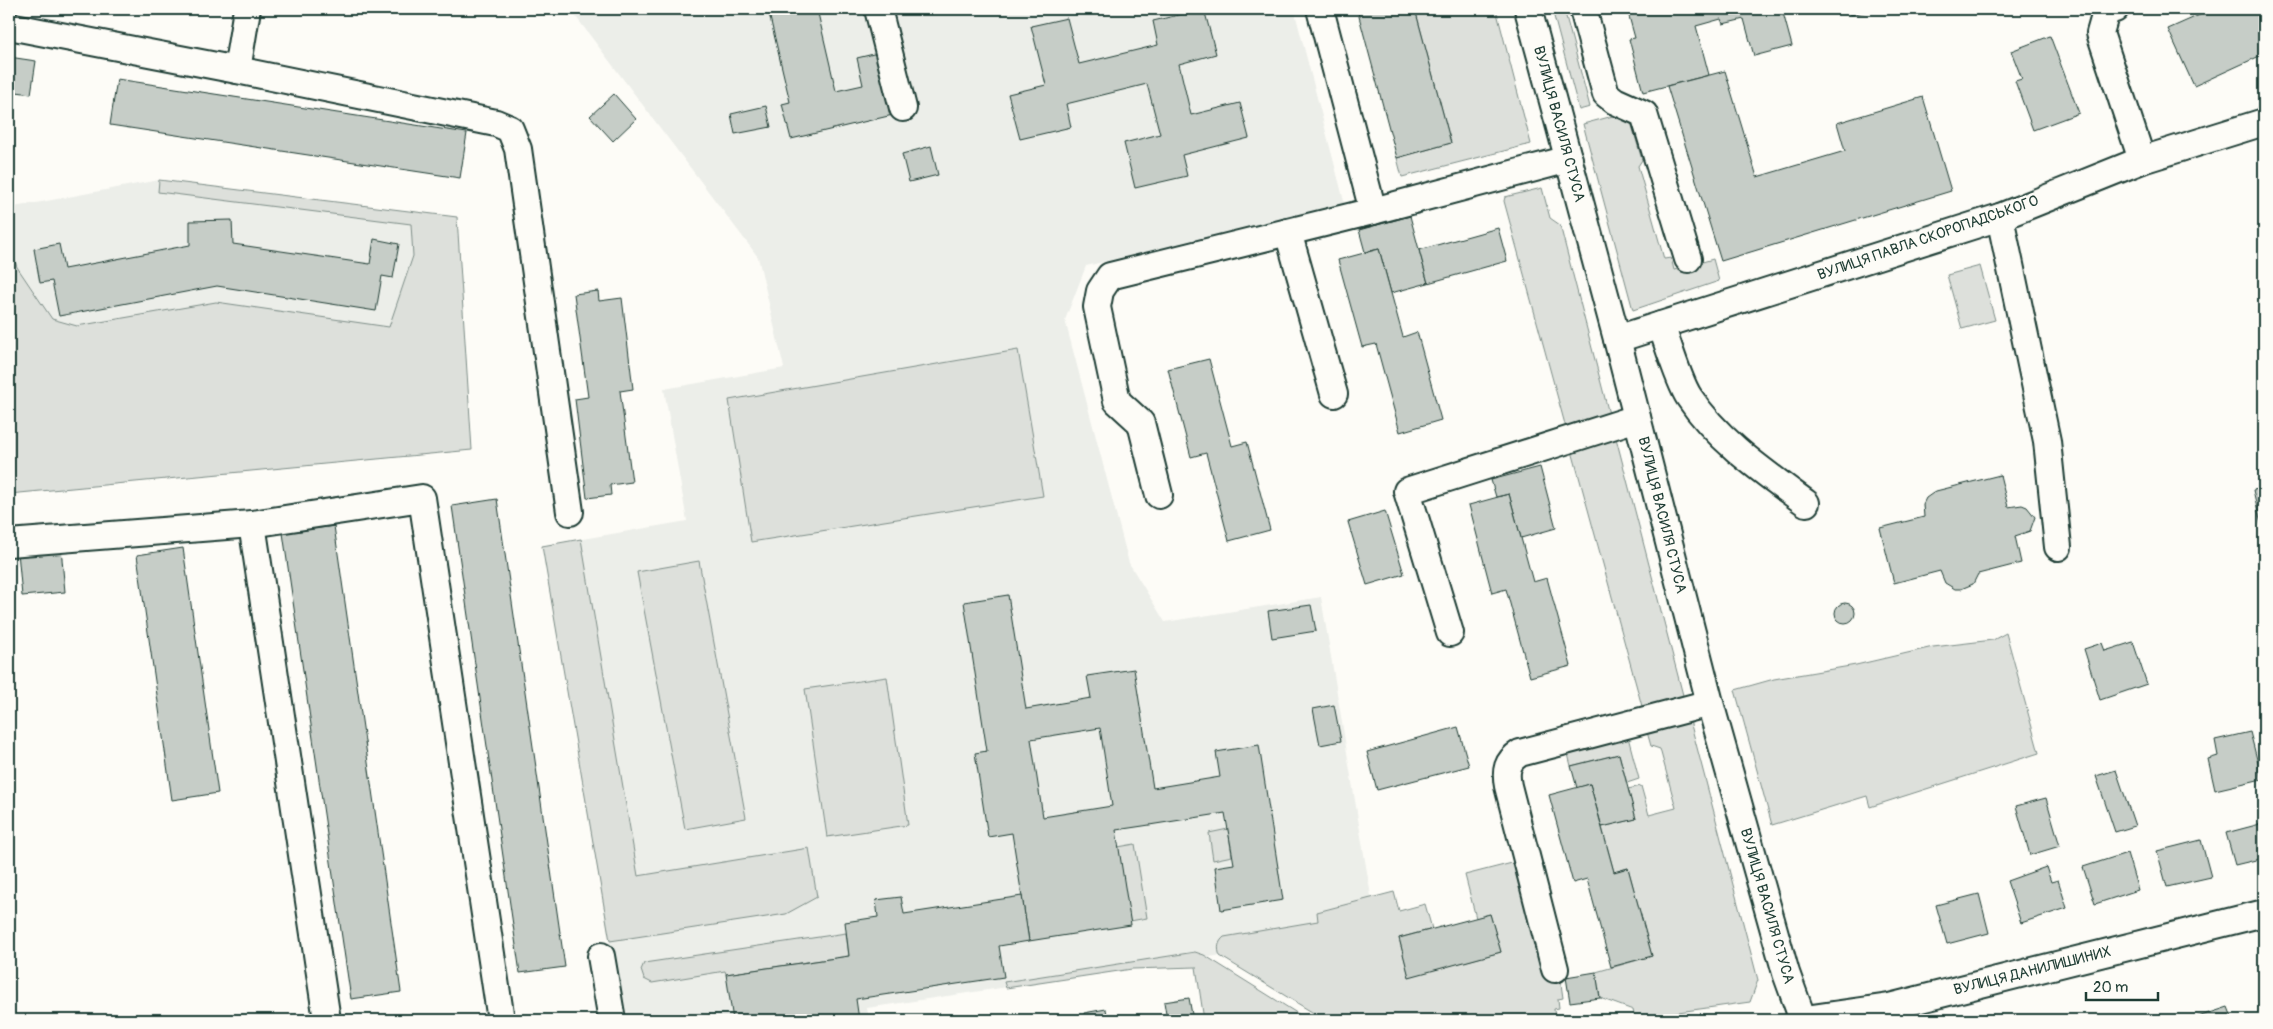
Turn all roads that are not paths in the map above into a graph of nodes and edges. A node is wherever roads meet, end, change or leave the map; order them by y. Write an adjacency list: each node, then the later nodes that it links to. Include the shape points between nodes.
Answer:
1 (247, 9): 8 (street)
2 (878, 9): 9 (street)
3 (1320, 9): 13 (street)
4 (1528, 9): 11 (street, ВУЛИЦЯ ВАСИЛЯ СТУСА)
5 (1583, 9): 16 (street, via 1606,94 1644,114)
6 (2115, 9): 12 (street, via 2106,12 2100,33)
7 (9, 26): 8 (street)
8 (237, 70): 23 (street, via 496,123 510,129 518,150)
9 (904, 108)
10 (2264, 122): 12 (street, ВУЛИЦЯ ПАВЛА СКОРОПАДСЬКОГО)
11 (1568, 159): 13 (street); 18 (street, ВУЛИЦЯ ВАСИЛЯ СТУСА)
12 (2142, 160): 14 (street, ВУЛИЦЯ ПАВЛА СКОРОПАДСЬКОГО)
13 (1373, 211): 15 (street)
14 (2000, 217): 17 (street, ВУЛИЦЯ ПАВЛА СКОРОПАДСЬКОГО); 26 (street, via 2047,441)
15 (1288, 232): 19 (street); 21 (street, via 1110,276 1100,291 1097,307 1117,401 1141,423)
16 (1688, 259)
17 (1661, 325): 18 (street, ВУЛИЦЯ ПАВЛА СКОРОПАДСЬКОГО); 22 (street, via 1688,396 1760,470)
18 (1617, 339): 20 (street, ВУЛИЦЯ ВАСИЛЯ СТУСА)
19 (1334, 394)
20 (1637, 418): 27 (street, via 1407,491); 28 (street, ВУЛИЦЯ ВАСИЛЯ СТУСА)
21 (1159, 494)
22 (1806, 503)
23 (570, 512)
24 (252, 524): 25 (street); 32 (street); 33 (street, via 422,498)
25 (9, 543)
26 (2058, 547)
27 (1450, 633)
28 (1710, 703): 31 (street, via 1520,753 1510,762 1506,770 1508,786); 36 (street, ВУЛИЦЯ ВАСИЛЯ СТУСА)
29 (2264, 913): 36 (street, ВУЛИЦЯ ДАНИЛИШИНИХ, via 1889,1007)
30 (601, 956): 34 (street)
31 (1554, 969)
32 (327, 1020)
33 (501, 1020)
34 (612, 1020)
35 (1798, 1020): 36 (street, ВУЛИЦЯ ДАНИЛИШИНИХ)
36 (1802, 1020)

